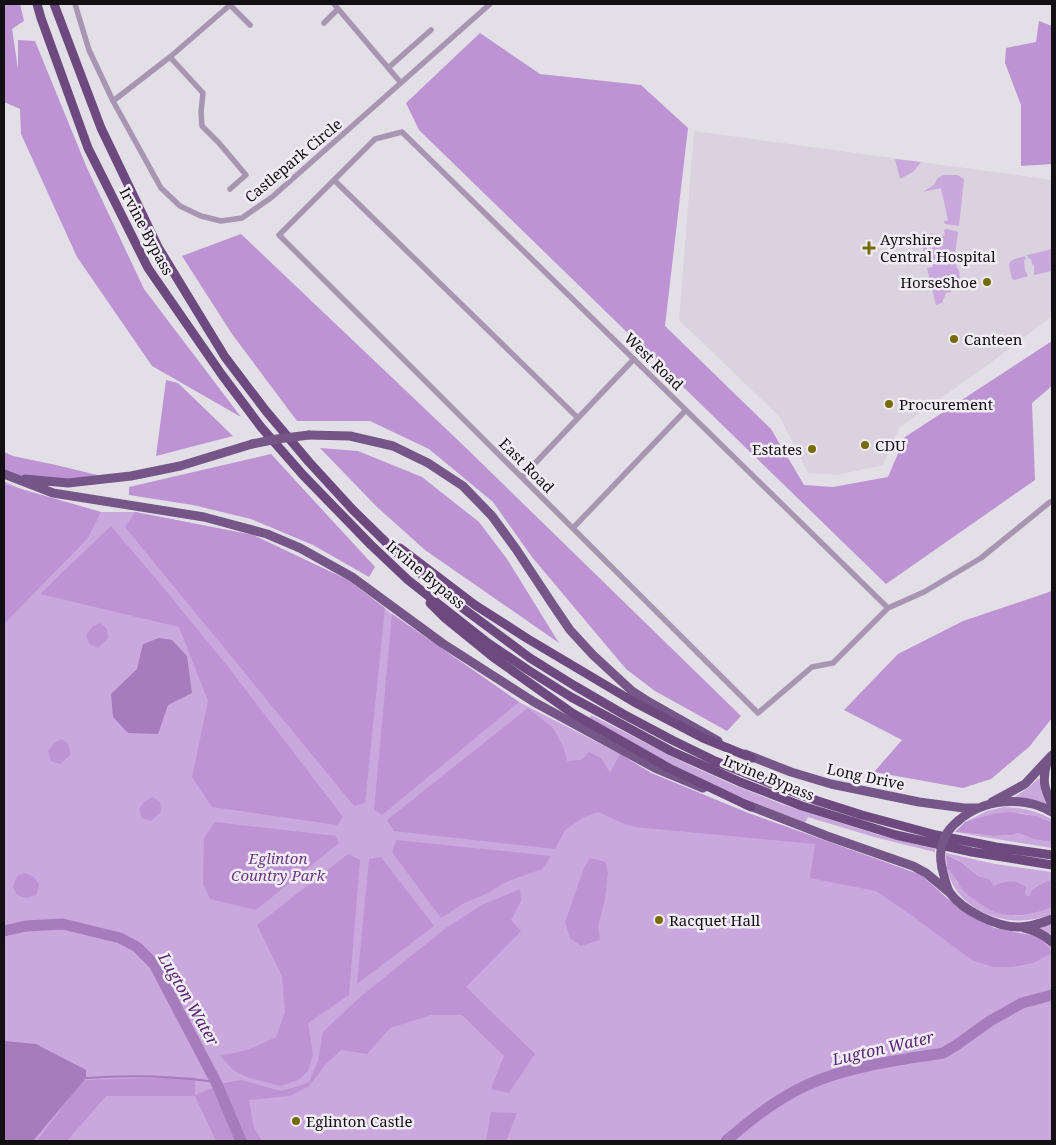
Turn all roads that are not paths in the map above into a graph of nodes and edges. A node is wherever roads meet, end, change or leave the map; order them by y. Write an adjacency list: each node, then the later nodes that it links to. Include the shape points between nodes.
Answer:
1 (37, 4): 24 (highway, Irvine Bypass, via 88,148 148,268 261,427 303,476)
2 (54, 4): 22 (highway, Irvine Bypass, via 101,128 158,247 225,357 284,433)
3 (75, 4): 13 (street, Castlepark Circle, via 89,50)
4 (334, 4): 6 (street)
5 (490, 4): 12 (street, Castlepark Circle)
6 (338, 9): 7 (street); 11 (street)
7 (324, 23)
8 (250, 24): 10 (street, via 230,5)
9 (431, 30): 11 (street)
10 (170, 57): 13 (street); 15 (street, via 203,93 202,126 246,175)
11 (388, 68): 12 (street)
12 (400, 83): 13 (street, Castlepark Circle, via 272,197 242,218 221,221 180,206 160,188)
13 (113, 101)
14 (334, 180): 16 (street, West Road, via 375,139 402,132); 18 (street); 20 (street, East Road, via 279,235)
15 (230, 189)
16 (634, 359): 17 (street, West Road); 18 (street)
17 (686, 410): 23 (street); 25 (street, West Road)
18 (578, 418): 20 (street)
19 (8, 476): 26 (main road, Long Drive, bridge, via 68,483 131,476 180,466 252,444 309,435 350,436 393,446 464,486 492,516 570,630 617,678 649,702); 30 (main road, via 53,493 204,517 267,534 300,548 352,577 442,643 534,702 655,768)
20 (522, 477): 23 (street, East Road)
21 (1052, 501): 25 (street, via 981,558 924,592)
22 (353, 510): 26 (highway, via 476,605 528,638 668,721); 32 (highway, Irvine Bypass, via 449,598 530,658 672,740 746,774 862,815 936,835)
23 (573, 528): 25 (street, East Road, via 758,713 812,667 832,663)
24 (408, 580): 30 (highway, via 465,635 572,713 669,768); 33 (highway, Irvine Bypass, via 488,643 571,697 671,751 732,778 802,806 896,835)
25 (888, 608)
26 (752, 758): 29 (main road, Long Drive, via 830,784 873,793 964,808)
27 (1050, 758): 28 (main road, via 1044,781); 29 (main road, via 1025,784)
28 (1052, 805)
29 (982, 806): 31 (main road, Long Drive, via 1026,803); 34 (main road, bridge, via 963,816 943,840 940,856)
30 (751, 807): 34 (main road, via 913,866)
31 (1052, 812)
32 (1052, 855)
33 (1052, 865)
34 (950, 893): 36 (main road, via 979,916)
35 (1052, 919): 36 (main road)
36 (1019, 927): 37 (main road, via 1040,933)
37 (1052, 942)

